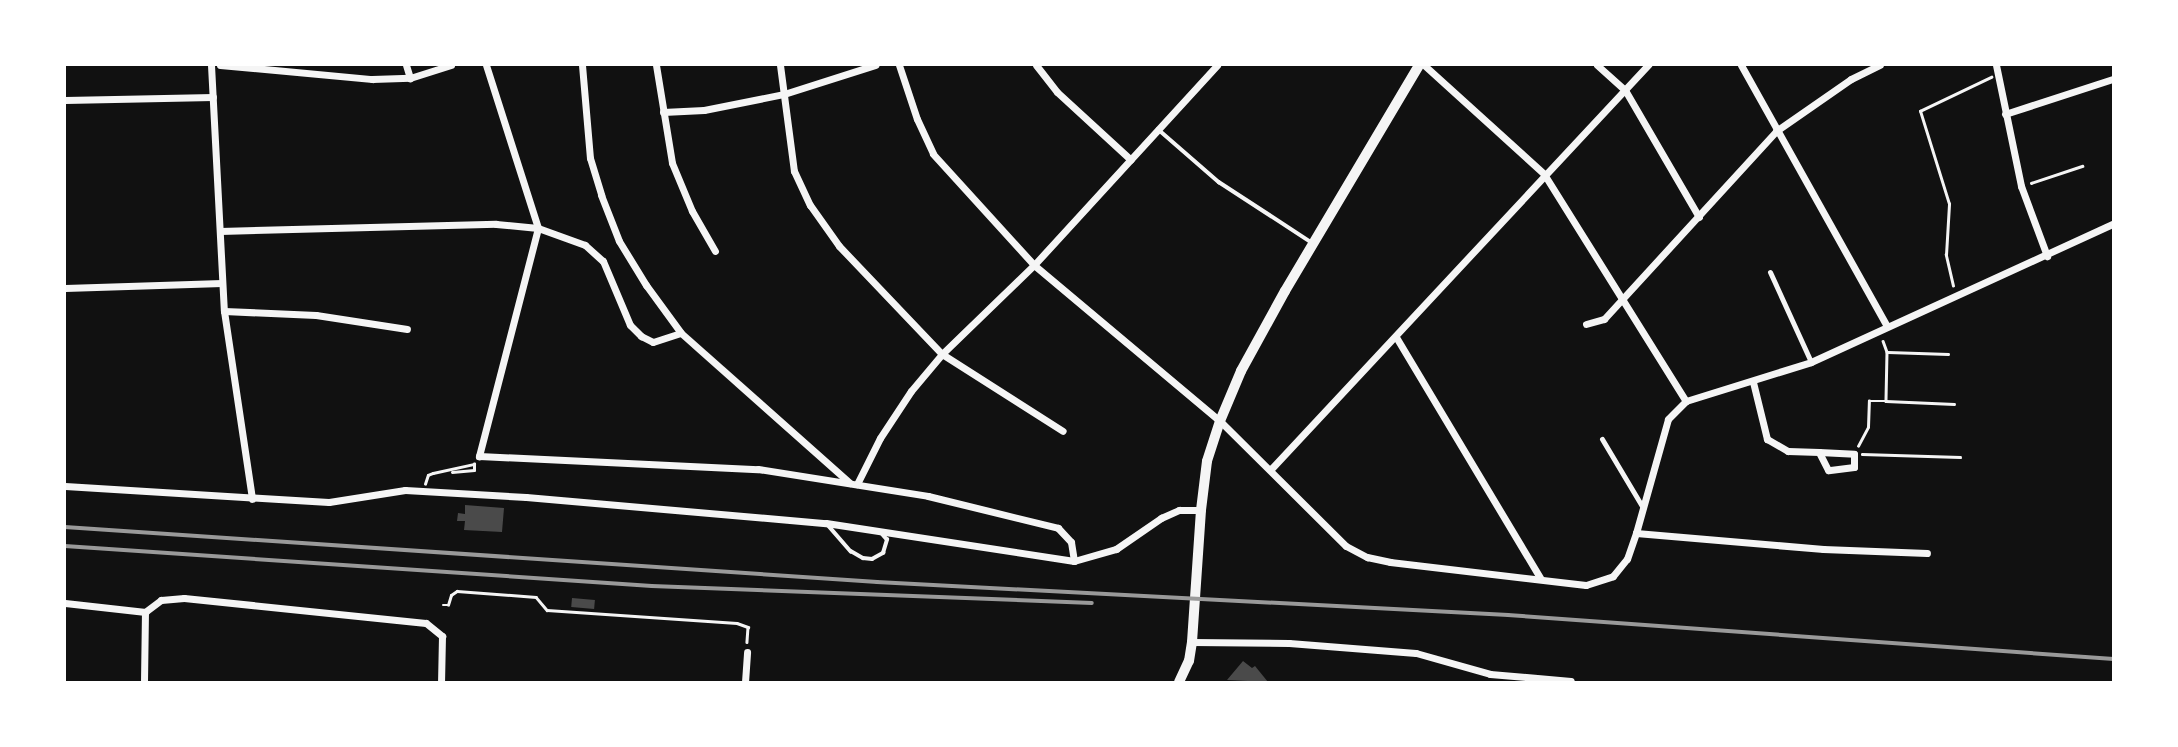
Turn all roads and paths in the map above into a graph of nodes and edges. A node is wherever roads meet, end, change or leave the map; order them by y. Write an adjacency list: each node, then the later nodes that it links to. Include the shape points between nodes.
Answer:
1 (211, 65): 25 (street)
2 (220, 65): 21 (street, via 372,79)
3 (406, 65): 21 (street)
4 (451, 65): 21 (street)
5 (486, 65): 37 (street)
6 (582, 65): 52 (street, via 590,158 601,195 619,240)
7 (656, 65): 27 (street)
8 (780, 65): 24 (street)
9 (875, 65): 24 (street)
10 (899, 65): 42 (street, via 933,154)
11 (1036, 65): 31 (street, via 1057,92)
12 (1217, 65): 29 (street)
13 (1419, 65): 39 (main road)
14 (1424, 65): 33 (street)
15 (1597, 65): 23 (street)
16 (1648, 65): 23 (street)
17 (1741, 65): 30 (street)
18 (1880, 65): 30 (street, via 1851,79)
19 (1996, 65): 20 (street)
20 (1997, 74): 28 (street); 46 (path, via 1920,111 1949,204 1946,255)
21 (410, 78)
22 (2113, 79): 28 (street)
23 (1625, 90): 33 (street); 35 (street)
24 (784, 94): 27 (street, via 704,110); 55 (street, via 794,171 810,205 839,246)
25 (213, 97): 26 (street); 38 (street)
26 (65, 100)
27 (663, 112): 40 (street, via 672,163)
28 (2005, 114): 34 (street)
29 (1158, 129): 31 (street); 39 (lane, via 1219,182)
30 (1776, 131): 35 (street); 50 (street)
31 (1131, 160): 42 (street)
32 (2082, 166): 34 (path)
33 (1544, 174): 47 (street); 53 (street)
34 (2021, 186): 41 (street)
35 (1699, 217): 47 (street)
36 (2113, 224): 41 (street)
37 (538, 228): 38 (street, via 496,224); 52 (street, via 585,245 603,261 630,325 641,336 653,342); 71 (street, via 479,456 758,469)
38 (220, 231): 44 (street)
39 (1313, 243): 62 (main road, via 1241,371)
40 (715, 251)
41 (2047, 256): 46 (street)
42 (1034, 265): 55 (street); 62 (street)
43 (1770, 272): 57 (street)
44 (222, 283): 45 (street); 48 (street)
45 (65, 288)
46 (1955, 296): 50 (street)
47 (1623, 297): 49 (street, via 1604,319); 59 (street)
48 (224, 311): 51 (street, via 316,315); 73 (street)
49 (1586, 324)
50 (1883, 328): 54 (path); 57 (street)
51 (407, 329)
52 (681, 333): 71 (street)
53 (1396, 337): 68 (street); 81 (street)
54 (1887, 352): 56 (path); 60 (path)
55 (943, 354): 63 (street); 71 (street, via 911,391)
56 (1948, 354)
57 (1811, 362): 58 (street)
58 (1753, 382): 59 (street); 65 (street, via 1767,439 1788,451)
59 (1686, 401): 74 (street, via 1668,419)
60 (1886, 401): 61 (path); 66 (path, via 1869,401 1868,427)
61 (1954, 404)
62 (1220, 421): 68 (street); 75 (main road, via 1207,461)
63 (1063, 431)
64 (1602, 439): 74 (street)
65 (1819, 452): 66 (street); 66 (street, via 1828,470 1854,467)
66 (1854, 454): 67 (path)
67 (1960, 457)
68 (1271, 469): 81 (street, via 1346,546 1367,557)
69 (452, 472): 70 (path, via 474,470 472,465 428,475)
70 (425, 483)
71 (854, 484): 80 (street, via 928,496 1058,528 1071,542)
72 (65, 486): 73 (street)
73 (252, 499): 76 (street, via 329,502 405,489)
74 (1642, 506): 78 (street)
75 (1201, 510): 80 (street, via 1179,510 1116,549); 85 (main road)
76 (826, 523): 77 (street); 77 (lane, via 851,551 872,559 883,552 887,540)
77 (874, 529): 80 (street)
78 (1636, 533): 79 (street, via 1823,549); 81 (street, via 1627,559 1613,576 1586,585)
79 (1927, 552)
80 (1074, 561)
81 (1540, 578)
82 (65, 603): 84 (street)
83 (443, 605): 86 (path, via 449,605 457,591 536,597 547,610 737,623 748,627)
84 (145, 612): 88 (street); 89 (street, via 161,600 184,598 426,623 442,636)
85 (1192, 642): 87 (street, via 1289,643 1416,653 1490,674); 91 (main road)
86 (747, 652): 90 (street)
87 (1572, 681)
88 (144, 682)
89 (441, 682)
90 (745, 682)
91 (1179, 682)

